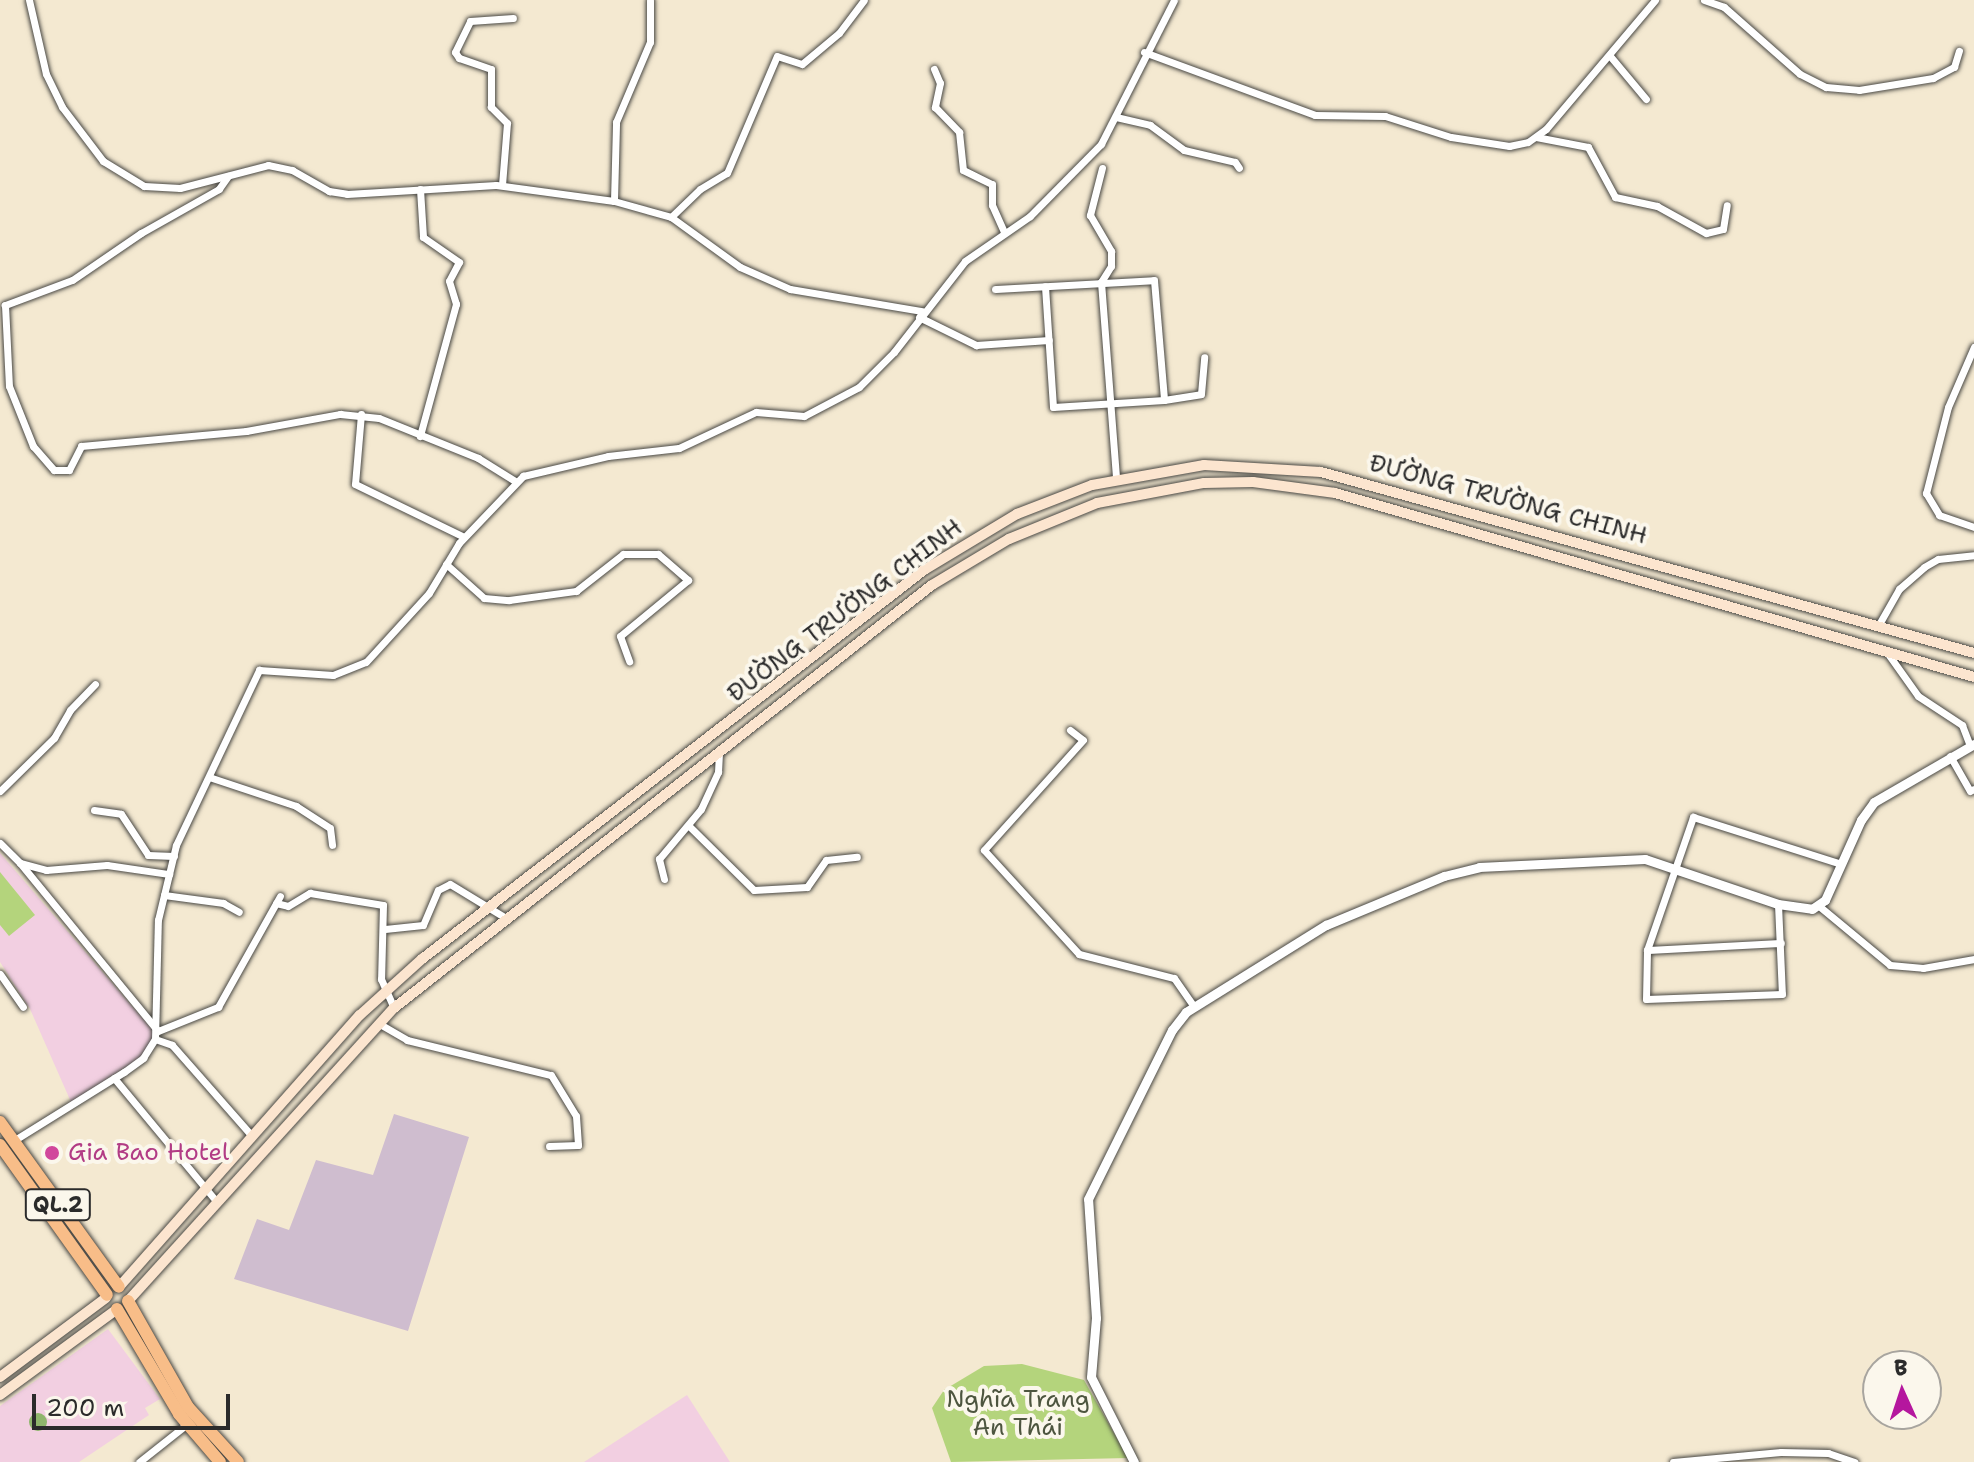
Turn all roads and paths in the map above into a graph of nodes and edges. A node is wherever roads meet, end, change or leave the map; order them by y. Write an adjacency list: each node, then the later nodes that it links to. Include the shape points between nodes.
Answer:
1 (29, 0): 17 (street, via 53,93 114,171 144,186 169,189)
2 (650, 0): 20 (street, via 650,42 616,122)
3 (864, 0): 22 (street, via 839,33 802,64 777,56 727,173 700,189)
4 (1174, 0): 9 (street)
5 (1655, 0): 10 (street)
6 (1704, 0): 8 (street, via 1724,7 1793,68 1826,87 1859,90 1933,78 1954,67)
7 (513, 18): 18 (street, via 470,21 455,52 491,69 491,109 507,123)
8 (1959, 51)
9 (1144, 52): 13 (street); 14 (street, via 1315,115 1385,116 1451,137 1509,146)
10 (1610, 56): 12 (street); 14 (street)
11 (934, 69): 23 (street, via 940,83 935,107 959,132 961,168 992,184 992,205)
12 (1646, 99)
13 (1116, 117): 16 (street, via 1150,125 1184,150 1235,162); 23 (street, via 1083,165 1030,216)
14 (1536, 137): 21 (street, via 1588,147 1615,197 1657,206 1706,233 1723,229)
15 (1102, 168): 24 (street, via 1090,215 1111,251 1111,266)
16 (1239, 168)
17 (228, 176): 19 (street, via 268,165 292,170 337,193); 33 (street, via 219,189 72,280 5,305 9,386 33,446 62,474 78,461 81,446)
18 (502, 185): 19 (street); 20 (street)
19 (420, 189): 34 (street, via 423,237 459,262 449,285 457,301)
20 (614, 201): 22 (street)
21 (1727, 205)
22 (671, 217): 27 (street, via 740,267 790,289)
23 (1004, 232): 27 (street, via 965,261)
24 (1101, 282): 25 (street); 31 (street, via 1154,280); 32 (street)
25 (1045, 286): 26 (street); 28 (street)
26 (995, 289)
27 (921, 314): 28 (street, via 979,345); 37 (street, via 871,377 814,413 756,412 679,448 532,471)
28 (1049, 340): 32 (street, via 1053,407)
29 (1974, 347): 41 (street, via 1943,422 1926,493 1939,515)
30 (1204, 357): 31 (street, via 1201,394)
31 (1164, 400): 32 (street)
32 (1108, 403): 36 (street)
33 (361, 414): 34 (street); 42 (street, via 355,484)
34 (420, 436): 37 (street, via 478,458)
35 (1346, 477): 36 (main road, ĐƯỜNG TRƯỜNG CHINH, via 1228,464); 38 (main road); 45 (main road, ĐƯỜNG TRƯỜNG CHINH)
36 (1116, 478): 39 (main road, ĐƯỜNG TRƯỜNG CHINH)
37 (515, 481): 42 (street)
38 (1342, 494): 40 (main road, ĐƯỜNG TRƯỜNG CHINH, via 1266,483 1204,483 1121,496); 46 (main road, ĐƯỜNG TRƯỜNG CHINH)
39 (1047, 502): 40 (main road); 71 (main road, ĐƯỜNG TRƯỜNG CHINH, via 970,539 924,570)
40 (1054, 519): 54 (main road, ĐƯỜNG TRƯỜNG CHINH, via 932,585)
41 (1974, 527)
42 (464, 537): 44 (street)
43 (1974, 555): 45 (street, via 1938,559 1924,567 1899,589)
44 (446, 564): 48 (street, via 484,598 509,600 576,591 623,554 658,554 688,580 620,636); 56 (street, via 393,637 363,664 333,675 259,670)
45 (1878, 626): 47 (main road, ĐƯỜNG TRƯỜNG CHINH)
46 (1886, 651): 49 (main road, ĐƯỜNG TRƯỜNG CHINH); 53 (street, via 1918,696 1962,725)
47 (1968, 652): 49 (main road)
48 (629, 661)
49 (1956, 672): 50 (main road, ĐƯỜNG TRƯỜNG CHINH)
50 (1974, 677)
51 (95, 684): 57 (street, via 70,710 54,738)
52 (1070, 730): 83 (street, via 1083,740 984,850 1079,954 1174,978)
53 (1972, 745): 55 (street)
54 (719, 752): 60 (street, via 709,792); 75 (main road, ĐƯỜNG TRƯỜNG CHINH)
55 (1950, 756): 58 (street); 66 (street, via 1874,802)
56 (209, 777): 62 (street, via 258,798 296,806 330,828); 63 (street)
57 (0, 791)
58 (1973, 794)
59 (94, 810): 63 (street, via 121,814 148,855)
60 (689, 826): 64 (street, via 754,890 807,887 826,860); 69 (street, via 659,859)
61 (0, 843): 65 (street)
62 (332, 845)
63 (174, 856): 68 (street)
64 (857, 857)
65 (20, 863): 68 (street, via 54,871 107,865); 86 (street)
66 (1841, 864): 67 (street, via 1697,817 1691,820); 73 (street)
67 (1674, 866): 72 (street); 78 (street); 83 (street, via 1618,857 1460,870 1326,925)
68 (169, 874): 70 (street)
69 (664, 879)
70 (164, 895): 74 (street, via 223,903); 86 (street, via 158,920)
71 (490, 904): 75 (street); 76 (street, via 445,885 423,925); 81 (main road, ĐƯỜNG TRƯỜNG CHINH)
72 (1778, 904): 73 (street); 77 (street)
73 (1819, 906): 79 (street, via 1890,965 1923,968)
74 (239, 912)
75 (504, 917): 84 (main road, ĐƯỜNG TRƯỜNG CHINH)
76 (385, 929): 81 (street, via 379,954); 86 (street, via 385,910 379,904 310,893 288,906 278,900 218,1007)
77 (1781, 943): 78 (street); 78 (street, via 1784,989 1772,996 1652,1001 1645,994)
78 (1647, 950)
79 (1974, 959)
80 (0, 974): 82 (street)
81 (384, 990): 84 (street); 89 (main road, ĐƯỜNG TRƯỜNG CHINH)
82 (23, 1007)
83 (1194, 1007): 104 (street, via 1172,1030 1088,1199 1096,1318 1091,1377)
84 (394, 1008): 85 (main road, ĐƯỜNG TRƯỜNG CHINH)
85 (378, 1023): 91 (street, via 407,1040 551,1075 576,1116 578,1145); 93 (main road, ĐƯỜNG TRƯỜNG CHINH)
86 (156, 1035): 87 (street, via 143,1058); 89 (street, via 172,1045)
87 (114, 1078): 90 (street); 92 (street)
88 (0, 1122): 90 (highway, QL.2)
89 (252, 1136): 92 (main road, ĐƯỜNG TRƯỜNG CHINH)
90 (6, 1143): 94 (highway, QL.2); 95 (highway, QL.2)
91 (549, 1146)
92 (207, 1190): 93 (street); 94 (main road, ĐƯỜNG TRƯỜNG CHINH)
93 (217, 1202): 96 (main road, ĐƯỜNG TRƯỜNG CHINH)
94 (119, 1287): 95 (highway); 96 (highway, QL.2)
95 (106, 1296): 97 (highway, QL.2); 98 (main road)
96 (128, 1301): 97 (highway); 103 (highway, QL.2, via 188,1407)
97 (117, 1309): 99 (main road); 100 (highway, QL.2)
98 (0, 1377)
99 (0, 1395)
100 (187, 1423): 101 (street); 102 (highway, QL.2)
101 (139, 1462)
102 (220, 1462)
103 (238, 1462)
104 (1134, 1462)
105 (1673, 1462): 106 (street, via 1781,1452 1828,1453)
106 (1854, 1462)

